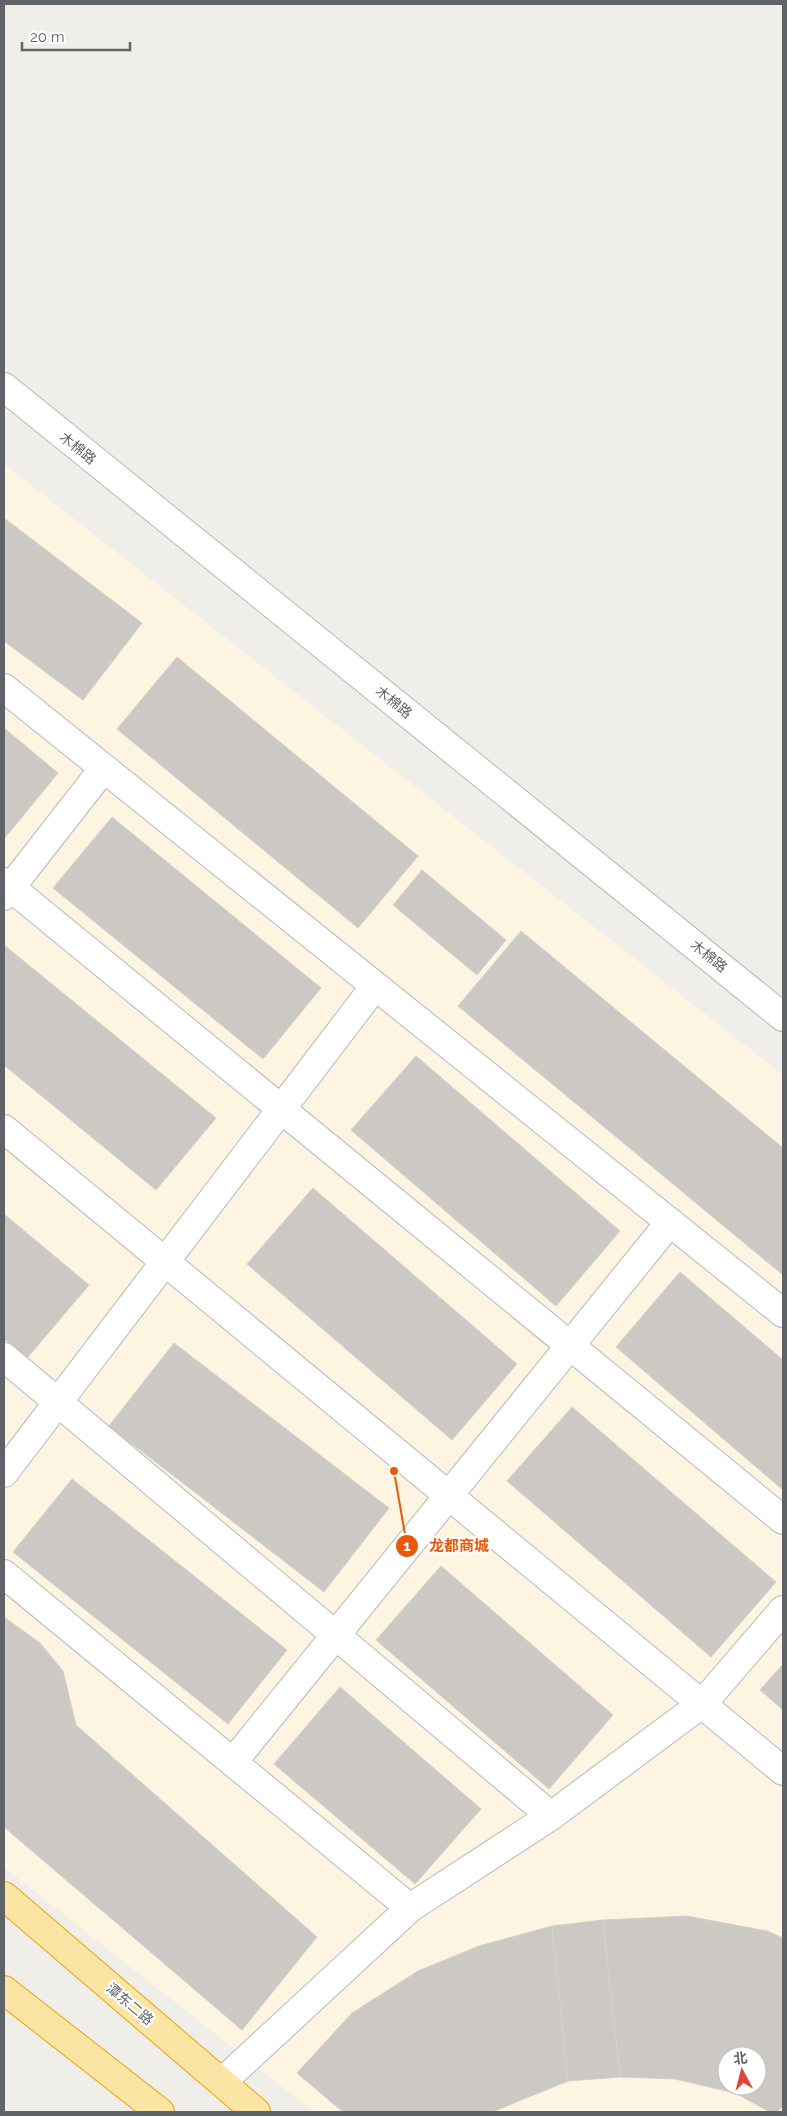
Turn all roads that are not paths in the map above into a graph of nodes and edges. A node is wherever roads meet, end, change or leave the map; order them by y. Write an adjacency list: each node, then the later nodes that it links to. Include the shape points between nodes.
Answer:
1 (4, 387): 6 (street, 木棉路)
2 (4, 688): 3 (street)
3 (104, 768): 4 (street); 5 (street)
4 (6, 888): 7 (street)
5 (375, 986): 7 (street); 9 (street)
6 (783, 1017)
7 (281, 1109): 10 (street); 12 (street)
8 (4, 1129): 10 (street)
9 (670, 1222): 11 (street); 12 (street)
10 (165, 1261): 14 (street); 16 (street)
11 (783, 1313)
12 (570, 1346): 16 (street); 17 (street)
13 (4, 1357): 14 (street)
14 (57, 1402): 15 (street); 20 (street)
15 (4, 1473)
16 (449, 1495): 20 (street); 21 (street)
17 (783, 1520)
18 (4, 1574): 22 (street)
19 (783, 1610): 21 (street)
20 (336, 1636): 22 (street); 24 (street)
21 (703, 1703): 23 (street); 24 (street)
22 (233, 1762): 26 (street)
23 (783, 1771)
24 (550, 1816): 26 (street)
25 (4, 1896): 28 (highway, 潭东二路)
26 (410, 1908): 28 (street)
27 (4, 1990): 29 (highway)
28 (222, 2082): 30 (highway, 潭东二路)
29 (160, 2112)
30 (256, 2112)

